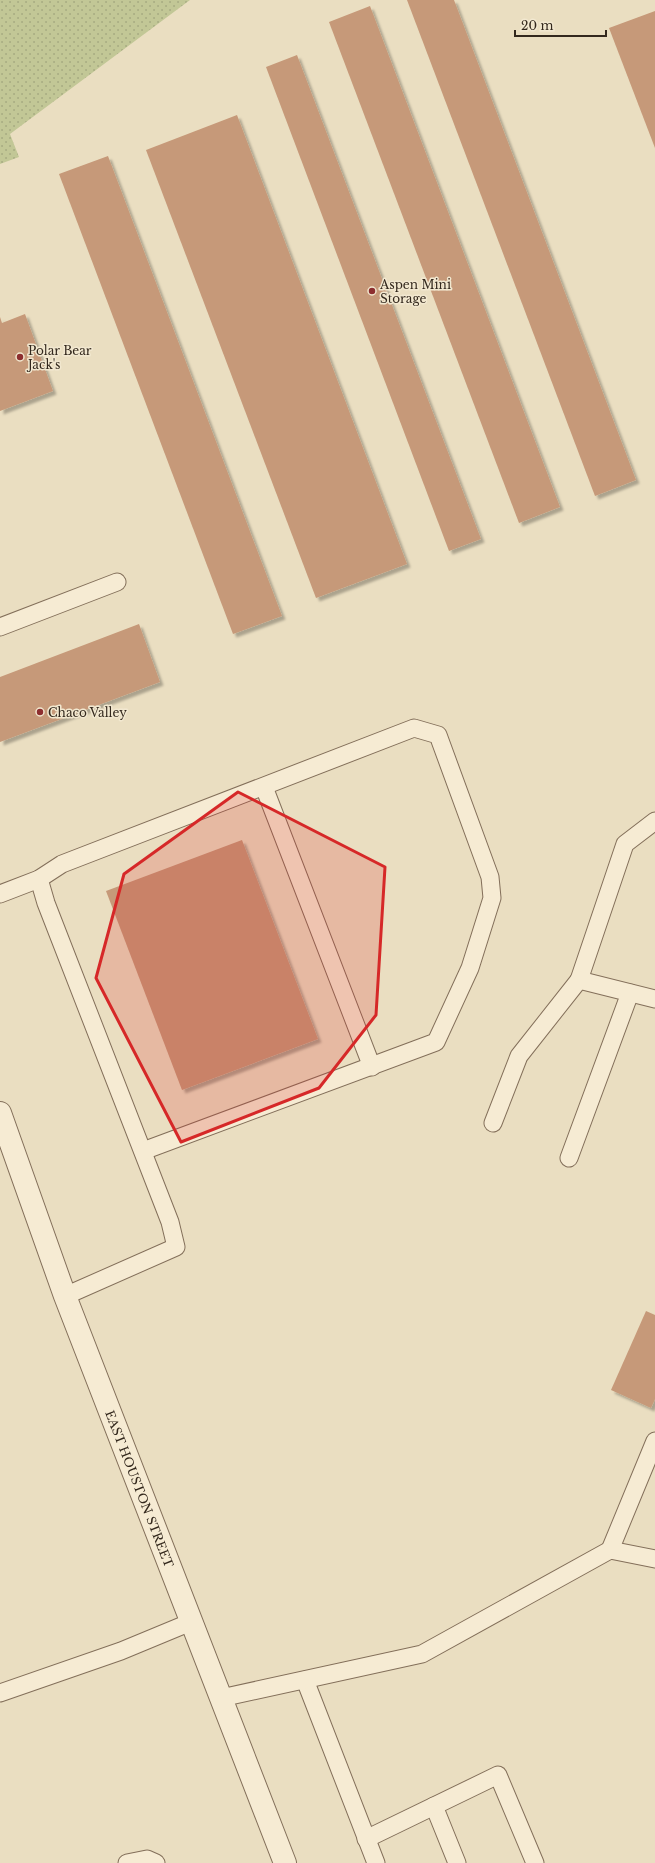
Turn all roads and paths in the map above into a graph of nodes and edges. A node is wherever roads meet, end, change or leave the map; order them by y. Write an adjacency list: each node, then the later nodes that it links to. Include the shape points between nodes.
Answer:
1 (117, 582): 2 (lane)
2 (0, 627)
3 (264, 787): 5 (lane, via 62,864); 10 (lane); 10 (lane, via 414,728 438,735 490,877 492,898 470,968 436,1042)
4 (655, 821): 7 (lane, via 625,844)
5 (39, 879): 6 (lane); 13 (lane)
6 (0, 894)
7 (579, 980): 8 (lane); 12 (lane, via 518,1056)
8 (630, 993): 9 (lane); 14 (lane)
9 (655, 1000)
10 (372, 1067): 13 (lane)
11 (0, 1113): 15 (street, EAST HOUSTON STREET)
12 (493, 1123)
13 (143, 1152): 15 (lane, via 170,1222 176,1247)
14 (569, 1158)
15 (65, 1296): 19 (street, EAST HOUSTON STREET)
16 (655, 1441): 17 (lane)
17 (610, 1550): 18 (lane); 20 (lane, via 422,1654)
18 (655, 1559)
19 (191, 1622): 21 (lane, via 121,1651); 22 (street, EAST HOUSTON STREET)
20 (305, 1680): 22 (lane); 24 (lane)
21 (0, 1693)
22 (221, 1698): 27 (street, EAST HOUSTON STREET)
23 (434, 1806): 24 (lane); 29 (lane); 30 (lane, via 498,1775)
24 (366, 1839): 28 (lane)
25 (127, 1863): 26 (lane, via 147,1859)
26 (156, 1863)
27 (285, 1863)
28 (376, 1863)
29 (457, 1863)
30 (535, 1863)

